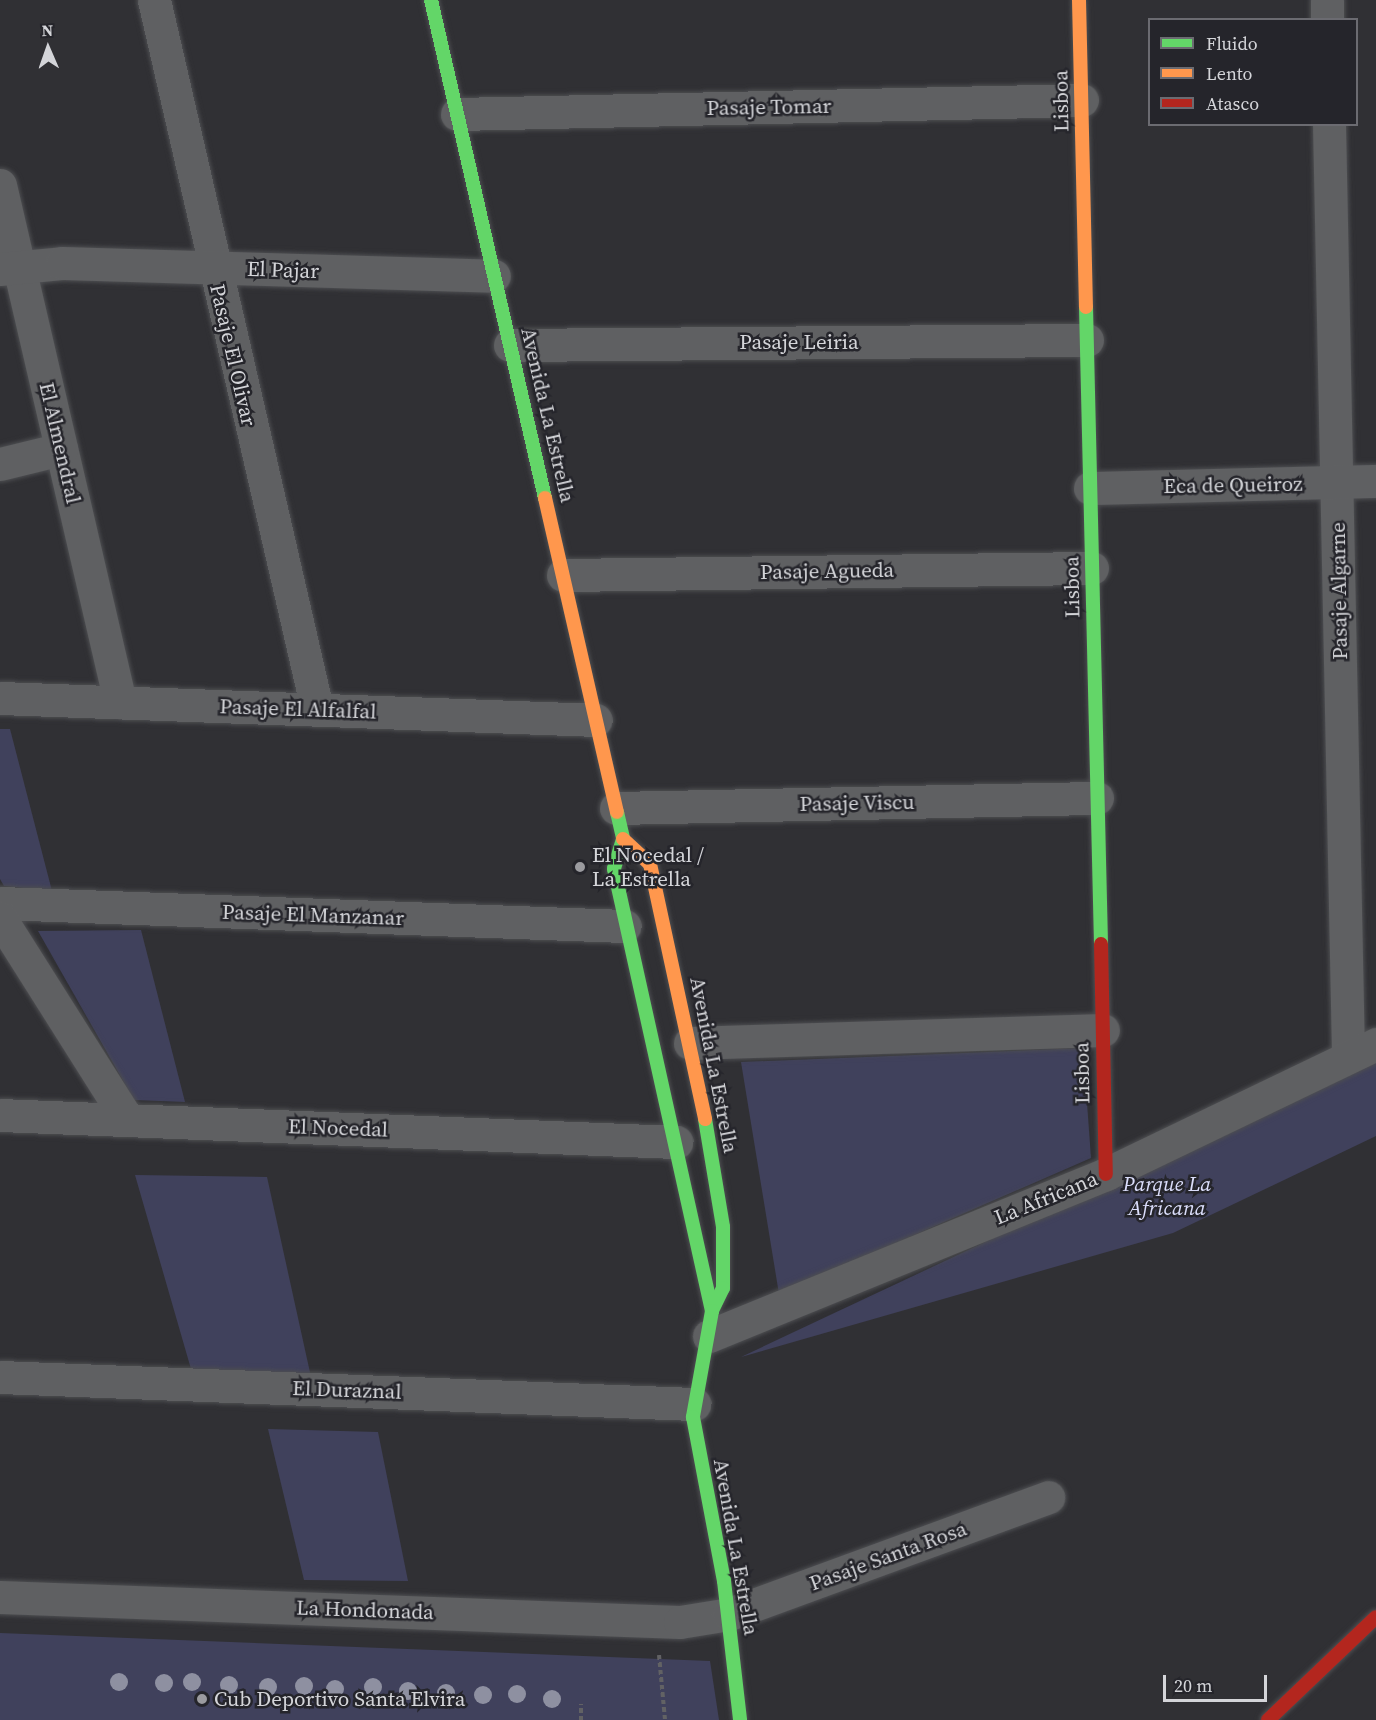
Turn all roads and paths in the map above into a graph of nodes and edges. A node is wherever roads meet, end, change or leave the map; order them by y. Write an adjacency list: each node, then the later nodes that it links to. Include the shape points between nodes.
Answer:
1 (154, 0): 11 (street, Pasaje El Olivar)
2 (431, 0): 7 (main road, Avenida La Estrella)
3 (1079, 0): 6 (main road, Lisboa)
4 (1327, 0): 5 (street)
5 (1327, 18)
6 (1082, 100): 7 (street, Pasaje Tomar); 13 (main road, Lisboa)
7 (457, 114): 12 (main road, Avenida La Estrella)
8 (1329, 126): 18 (street, Pasaje Algarne)
9 (0, 185): 10 (street, El Almendral)
10 (9, 267): 11 (street, El Pajar); 15 (street, El Almendral)
11 (212, 268): 12 (street, El Pajar); 24 (street, Pasaje El Olivar)
12 (494, 276): 14 (main road, Avenida La Estrella)
13 (1087, 340): 14 (street, Pasaje Leiria); 19 (main road, Lisboa)
14 (510, 345): 21 (main road, Avenida La Estrella)
15 (61, 449): 16 (street); 23 (street, El Almendral)
16 (0, 464)
17 (1376, 481): 18 (street, Eca de Queiroz)
18 (1337, 482): 19 (street, Eca de Queiroz); 33 (street, Pasaje Algarne)
19 (1090, 488): 20 (main road, Lisboa)
20 (1092, 568): 21 (street, Pasaje Agueda); 26 (main road, Lisboa)
21 (563, 575): 25 (main road, Avenida La Estrella)
22 (0, 698): 23 (street, Pasaje El Alfalfal)
23 (120, 702): 24 (street, Pasaje El Alfalfal)
24 (317, 710): 25 (street, Pasaje El Alfalfal)
25 (596, 720): 27 (main road, Avenida La Estrella)
26 (1097, 798): 27 (street, Pasaje Viscu); 31 (main road, Lisboa)
27 (620, 823): 30 (main road, Avenida La Estrella, via 614,869); 32 (main road, Avenida La Estrella, via 650,864)
28 (0, 903): 30 (street, Pasaje El Manzanar)
29 (0, 918): 35 (street)
30 (625, 926): 36 (main road, Avenida La Estrella)
31 (1102, 1030): 32 (street); 37 (main road, Lisboa)
32 (690, 1043): 38 (main road, Avenida La Estrella, via 723,1227 723,1288)
33 (1362, 1051): 37 (street, La Africana)
34 (0, 1115): 35 (street, El Nocedal)
35 (127, 1119): 36 (street, El Nocedal)
36 (676, 1142): 38 (main road, Avenida La Estrella)
37 (1106, 1174): 38 (street, La Africana)
38 (711, 1324): 40 (main road, Avenida La Estrella)
39 (0, 1377): 40 (street, El Duraznal)
40 (694, 1404): 43 (main road, Avenida La Estrella)
41 (1048, 1497): 43 (street, Pasaje Santa Rosa)
42 (0, 1597): 43 (street, La Hondonada, via 680,1622)
43 (729, 1614): 47 (main road, Avenida La Estrella)
44 (1376, 1617): 48 (main road)
45 (581, 1704): 46 (path)
46 (581, 1720)
47 (740, 1720)
48 (1268, 1720)

